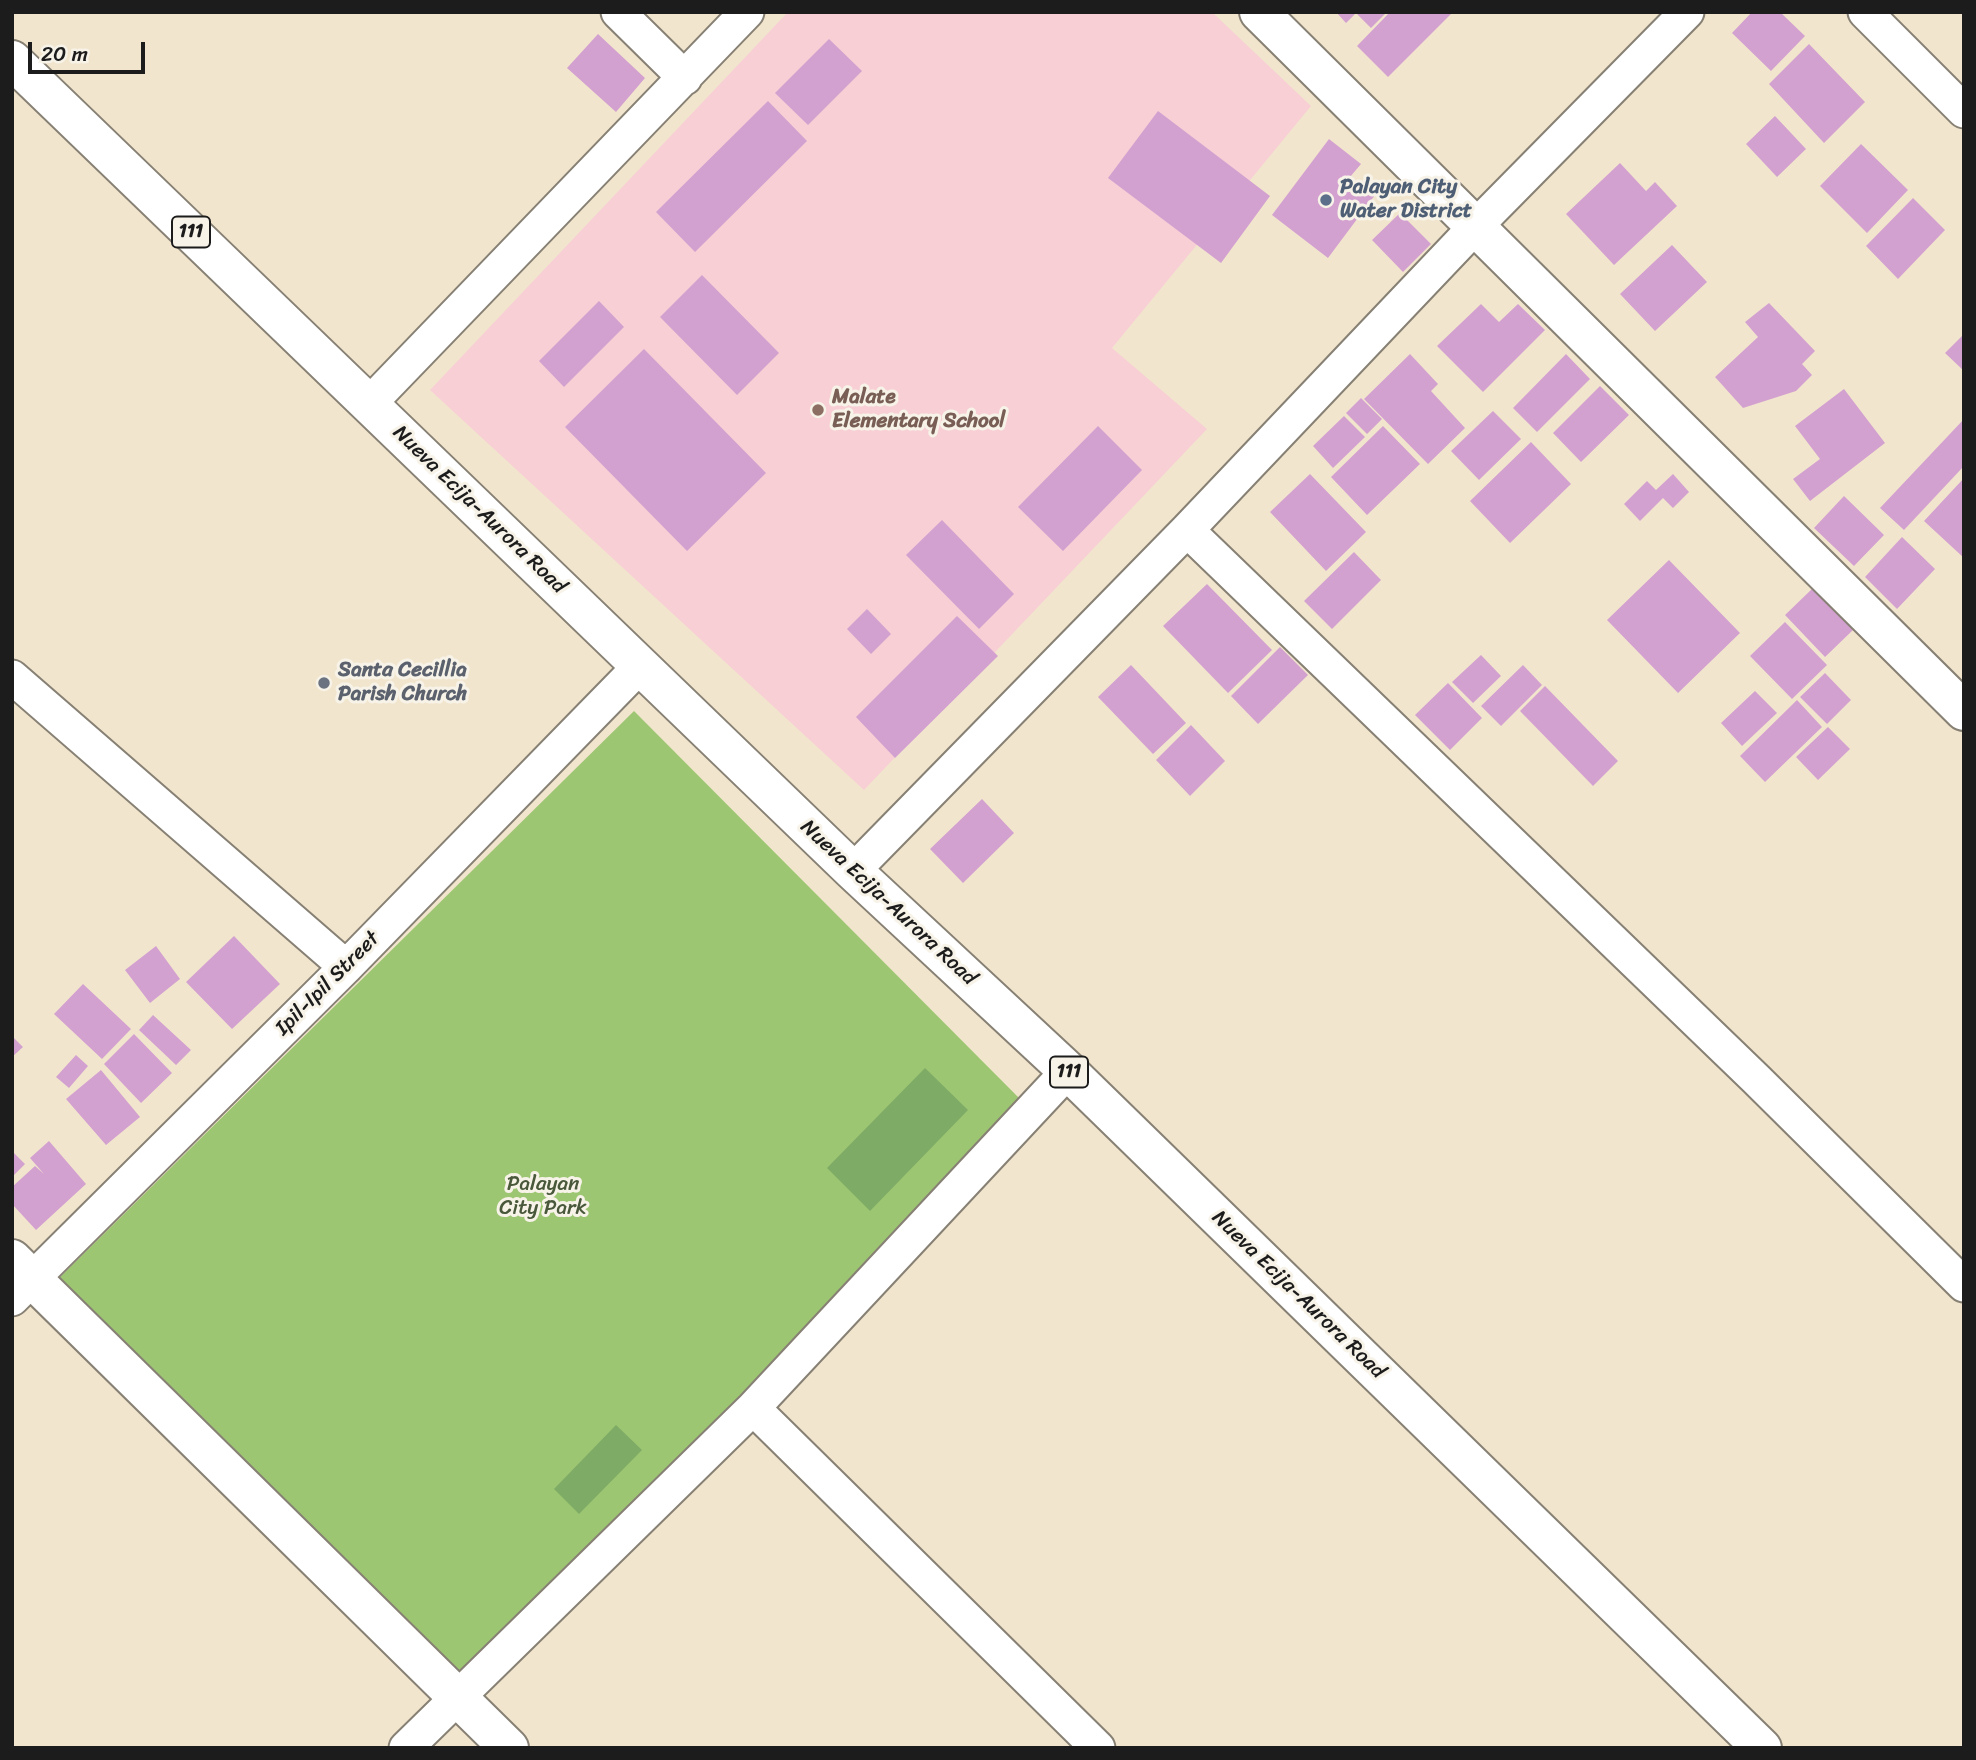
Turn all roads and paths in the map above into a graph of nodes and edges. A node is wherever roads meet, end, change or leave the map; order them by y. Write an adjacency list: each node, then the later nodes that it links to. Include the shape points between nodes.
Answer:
1 (618, 12): 7 (street)
2 (747, 12): 7 (street)
3 (1259, 12): 9 (main road)
4 (1687, 12): 9 (street)
5 (1865, 12): 8 (street)
6 (12, 60): 10 (main road, Nueva Ecija-Aurora Road / 111)
7 (685, 78): 10 (street)
8 (1964, 111)
9 (1476, 226): 11 (street); 14 (main road)
10 (369, 404): 12 (main road, Nueva Ecija-Aurora Road / 111)
11 (1187, 530): 15 (street); 19 (street)
12 (640, 666): 15 (main road, Nueva Ecija-Aurora Road / 111); 16 (street, Ipil-Ipil Street)
13 (12, 677): 16 (street)
14 (1964, 711)
15 (853, 871): 17 (main road, Nueva Ecija-Aurora Road / 111)
16 (346, 967): 18 (street, Ipil-Ipil Street)
17 (1068, 1071): 20 (street); 25 (main road, Nueva Ecija-Aurora Road / 111)
18 (19, 1278): 21 (main road)
19 (1964, 1285)
20 (753, 1408): 21 (street); 24 (street)
21 (456, 1696): 22 (street); 23 (main road)
22 (406, 1748)
23 (509, 1748)
24 (1098, 1748)
25 (1762, 1748)

